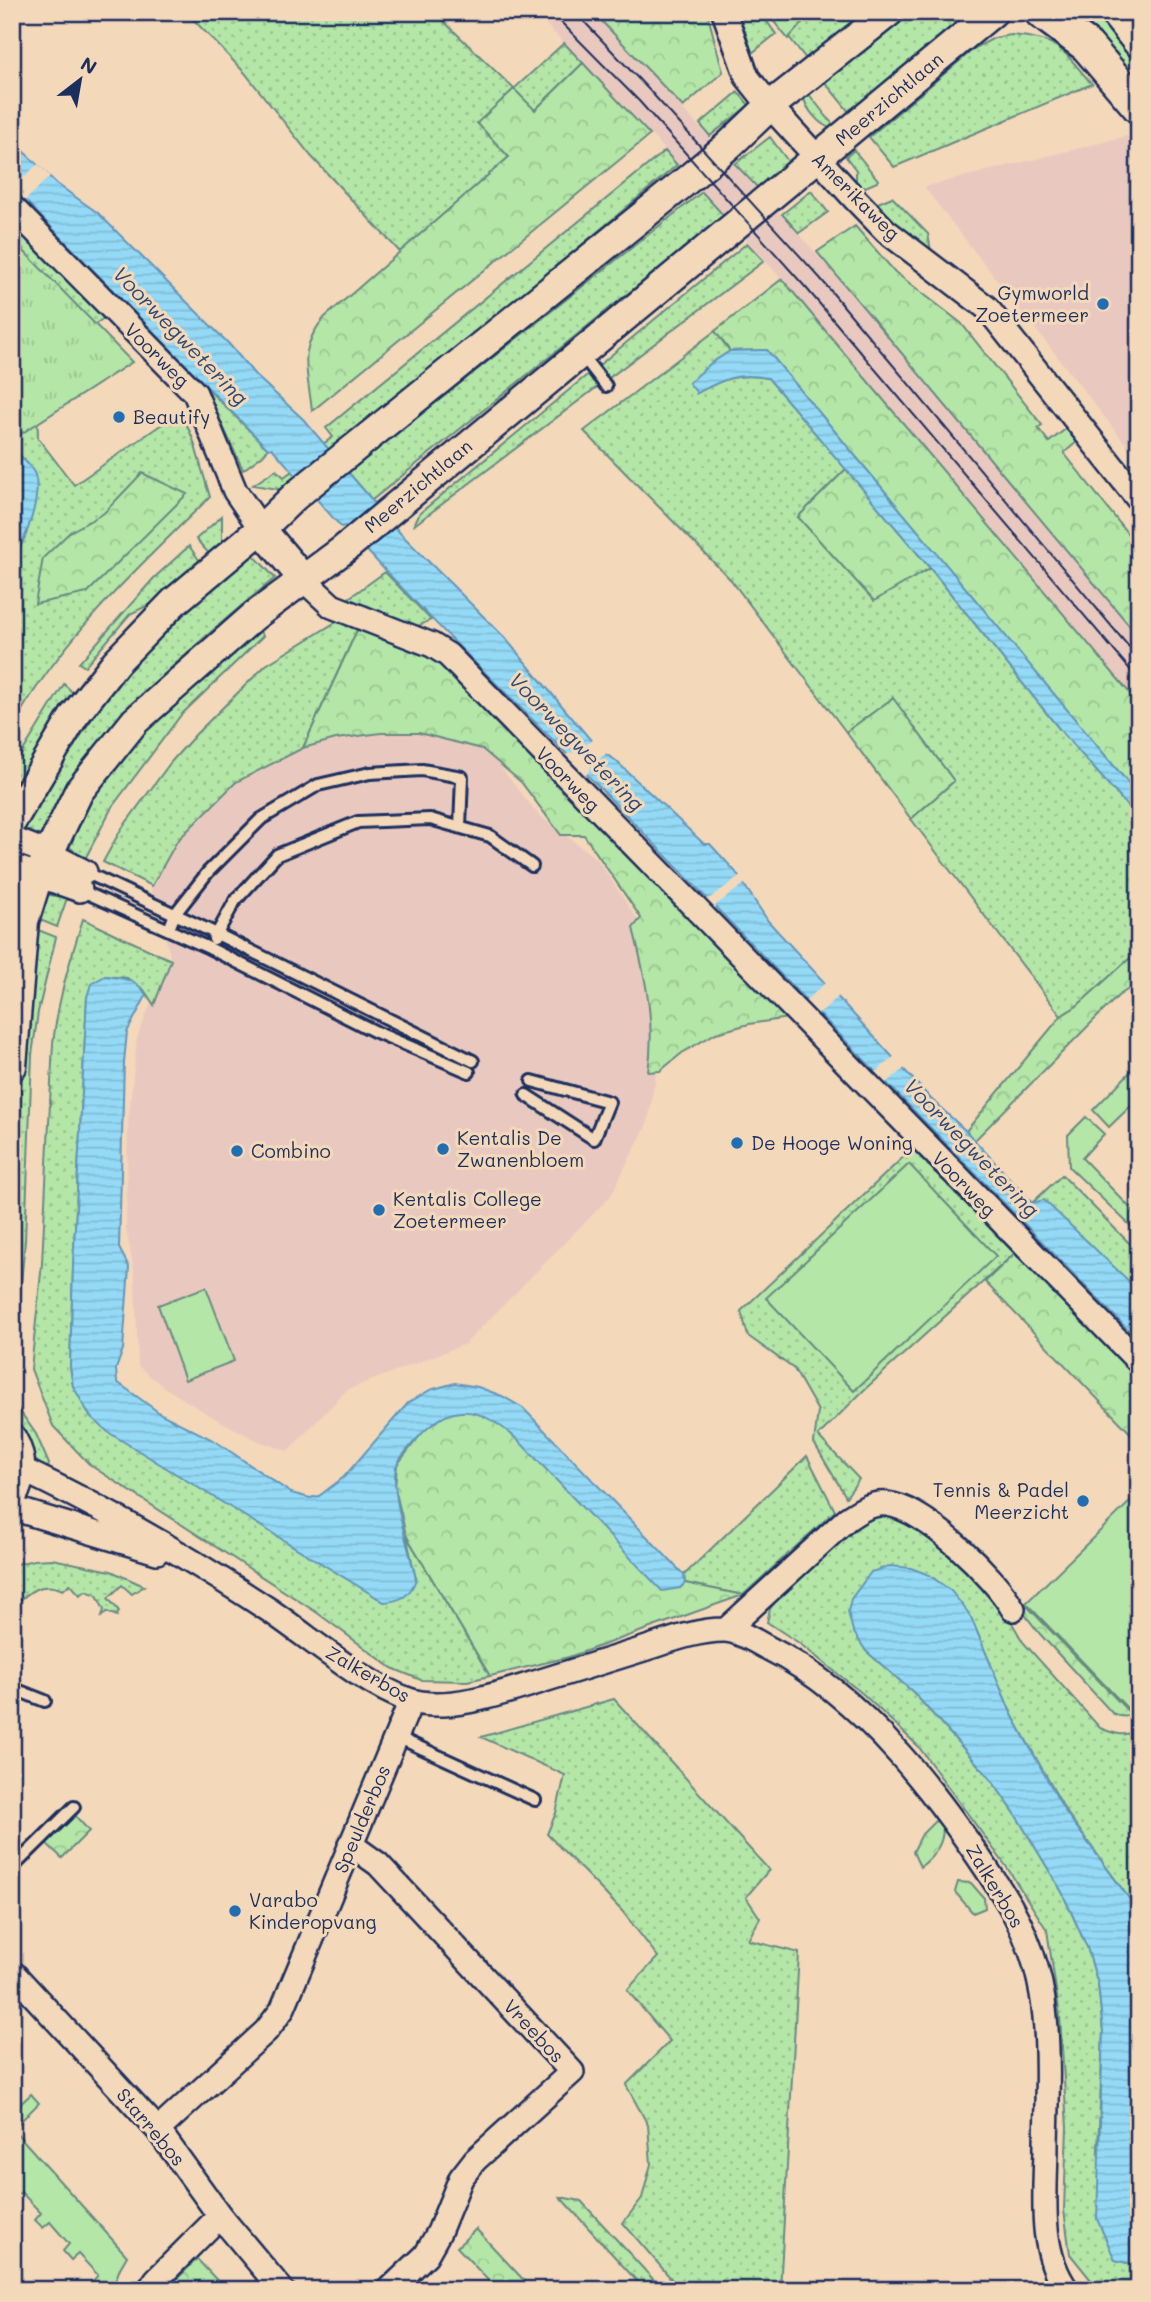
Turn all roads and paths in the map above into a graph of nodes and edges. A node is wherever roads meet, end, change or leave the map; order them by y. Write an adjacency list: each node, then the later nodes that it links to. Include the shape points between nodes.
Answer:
1 (724, 12): 7 (street, Amerikaweg, via 747,77)
2 (889, 12): 7 (street)
3 (993, 12): 9 (street, Meerzichtlaan)
4 (1041, 12): 8 (main road, via 1087,47)
5 (1116, 12): 6 (main road)
6 (1139, 41)
7 (770, 106): 9 (street, Amerikaweg); 14 (street, via 729,145 295,496)
8 (1139, 107)
9 (818, 157): 11 (street, Meerzichtlaan); 13 (street, Amerikaweg, via 887,231 987,308)
10 (12, 207): 14 (street, Voorweg, via 195,393 235,491)
11 (579, 352): 12 (lane); 15 (street, Meerzichtlaan)
12 (606, 386)
13 (1139, 500)
14 (261, 529): 15 (street, Voorweg); 16 (street, via 174,602 116,662 74,716)
15 (304, 580): 19 (street, Meerzichtlaan, via 254,616 135,721 79,791); 29 (street, Voorweg, via 332,606 448,655)
16 (12, 821)
17 (460, 827): 20 (lane, via 490,836); 22 (lane, via 462,777 422,770 318,785 261,819 208,872); 24 (lane, via 430,819 358,822 277,855 235,901)
18 (12, 839): 19 (street)
19 (33, 865): 21 (street); 26 (street, Meerzichtlaan)
20 (532, 866)
21 (83, 881): 22 (lane); 23 (lane)
22 (175, 914): 23 (lane); 24 (lane)
23 (169, 929): 25 (lane)
24 (217, 934): 25 (lane); 25 (lane, via 471,1067 376,1032)
25 (209, 948)
26 (12, 1066)
27 (532, 1081): 28 (lane, via 609,1102 594,1139)
28 (526, 1095)
29 (1139, 1362)
30 (12, 1439): 31 (street)
31 (20, 1469): 32 (street); 34 (street, Zalkerbos, via 97,1507)
32 (12, 1497)
33 (12, 1508): 34 (street, Zalkerbos)
34 (192, 1563): 39 (street, Zalkerbos, via 379,1685)
35 (1013, 1609): 36 (street, via 952,1539 917,1516 887,1504 864,1507 847,1518)
36 (727, 1629): 39 (street, Zalkerbos, via 688,1635 486,1698 429,1704); 51 (street, Zalkerbos, via 787,1657 817,1678 891,1746 921,1777 975,1849 1018,1916 1037,1967 1045,2015 1045,2216 1056,2276)
37 (12, 1688): 38 (lane)
38 (45, 1701)
39 (411, 1701): 40 (street, Speulderbos)
40 (397, 1737): 41 (lane); 43 (street, Speulderbos)
41 (535, 1800)
42 (74, 1807): 44 (lane)
43 (351, 1844): 46 (street, Speulderbos, via 282,2010 266,2031); 50 (street, Vreebos, via 377,1864 572,2072 475,2160 461,2178 426,2255)
44 (12, 1868)
45 (12, 1972): 46 (street, Starrebos)
46 (158, 2130): 47 (street, Starrebos)
47 (220, 2216): 48 (street, Starrebos); 49 (street)
48 (280, 2289)
49 (149, 2290)
50 (389, 2290)
51 (1067, 2290)

